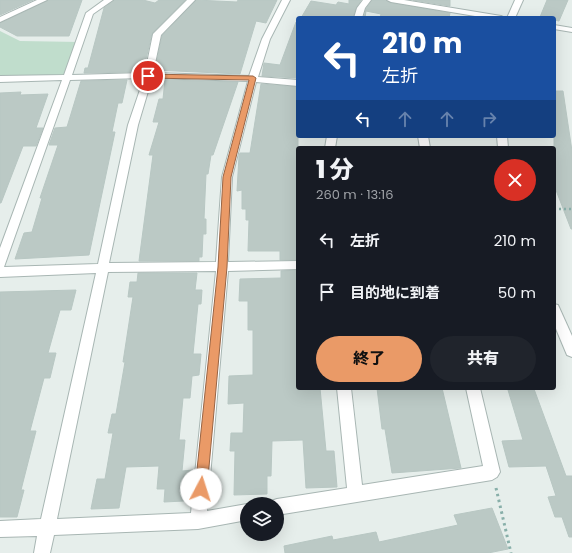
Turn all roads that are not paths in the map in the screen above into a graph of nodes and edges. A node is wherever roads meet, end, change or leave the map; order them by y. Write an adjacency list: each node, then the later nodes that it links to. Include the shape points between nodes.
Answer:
1 (43, 0): 14 (street)
2 (110, 0): 18 (street, via 90,13)
3 (191, 0): 17 (street, via 157,34)
4 (286, 0): 19 (street, via 266,39)
5 (367, 0): 10 (street)
6 (391, 0): 9 (street)
7 (450, 0): 9 (street)
8 (519, 0): 13 (street)
9 (444, 9): 11 (street); 12 (street)
10 (359, 16)
11 (442, 16)
12 (488, 16)
13 (512, 16)
14 (0, 20)
15 (556, 27): 16 (street)
16 (572, 30)
17 (148, 76): 18 (street); 19 (street); 25 (street, via 133,125)
18 (67, 78): 20 (street); 22 (street)
19 (253, 78): 21 (street); 24 (street, via 227,177)
20 (0, 79)
21 (296, 83)
22 (0, 264)
23 (296, 265): 24 (street)
24 (222, 267): 25 (street); 34 (street)
25 (103, 268): 26 (street); 35 (street)
26 (0, 272)
27 (556, 314): 28 (street)
28 (572, 351)
29 (344, 390): 31 (street)
30 (473, 390): 31 (street, via 492,472)
31 (355, 494): 32 (street)
32 (284, 506)
33 (240, 513): 34 (street)
34 (198, 521): 35 (street)
35 (48, 527): 36 (street); 37 (street)
36 (0, 529)
37 (42, 553)

